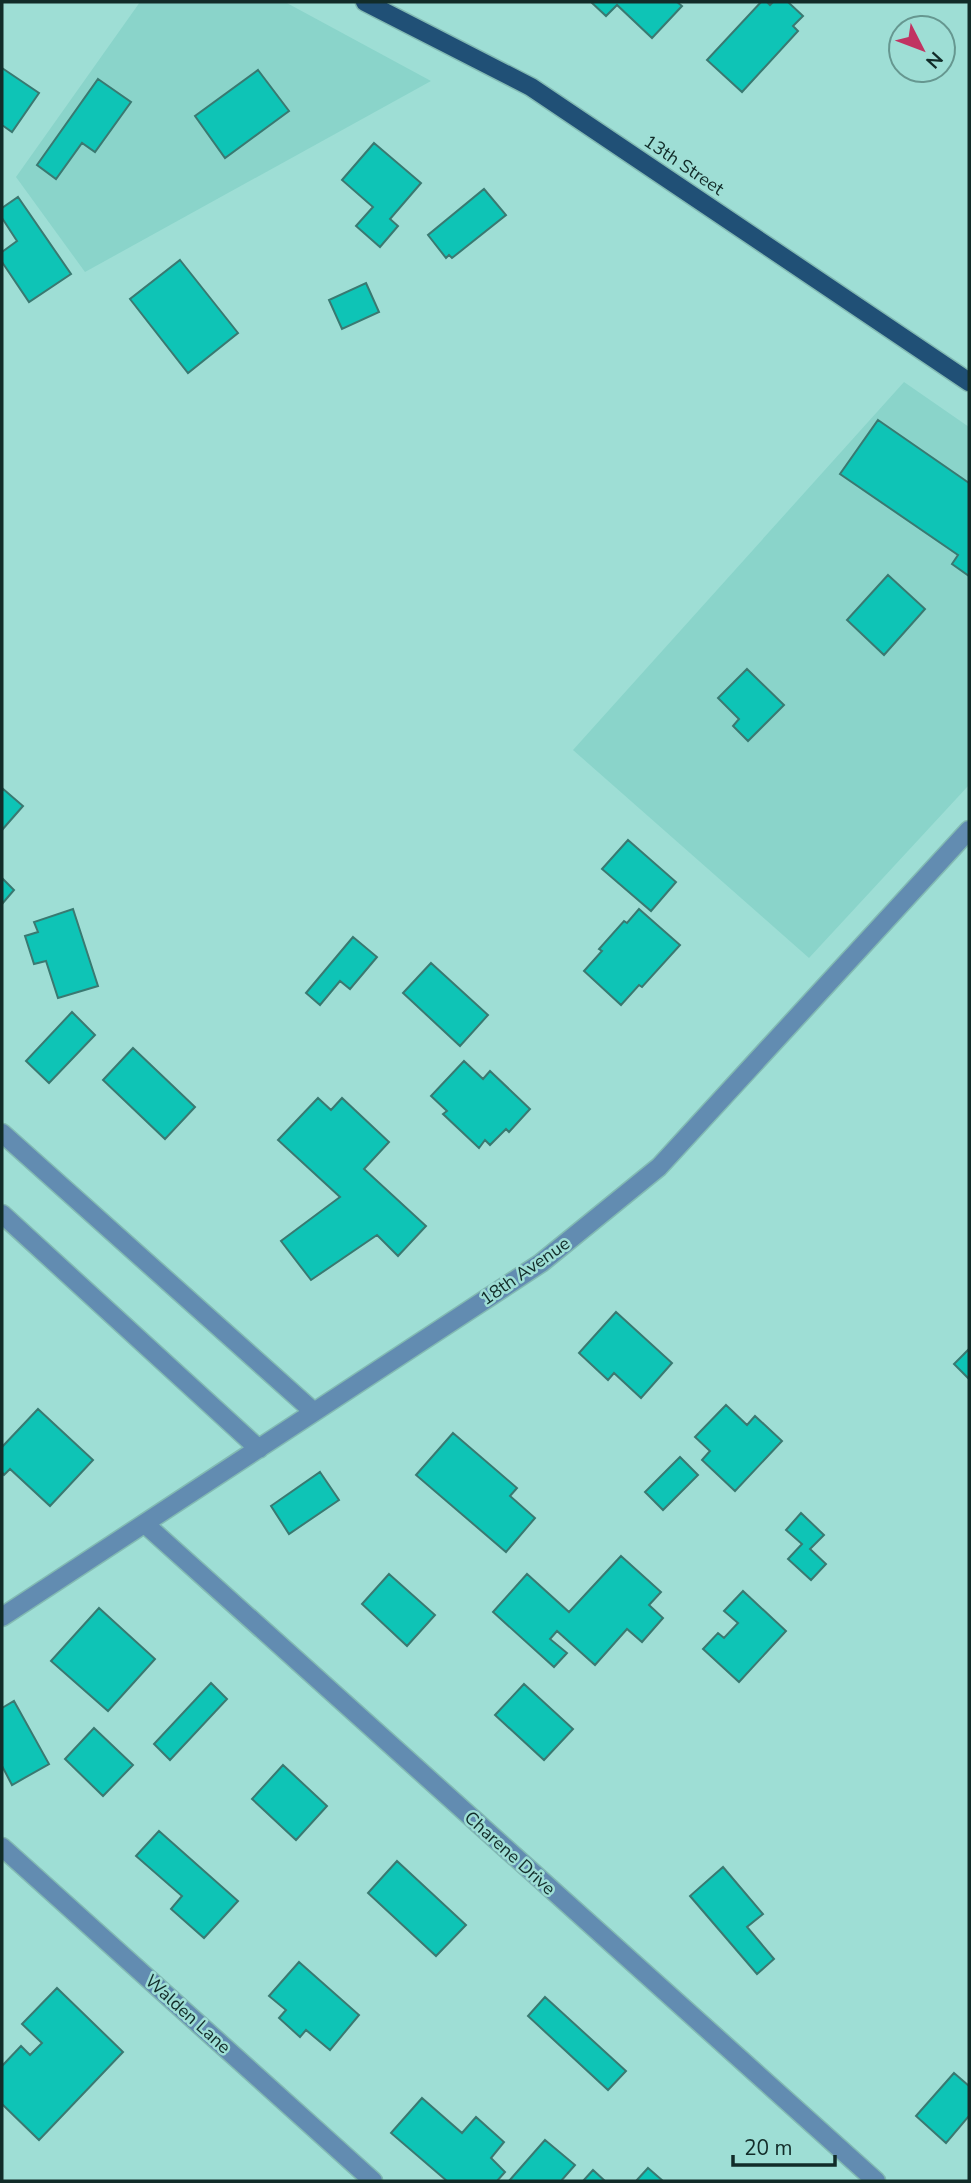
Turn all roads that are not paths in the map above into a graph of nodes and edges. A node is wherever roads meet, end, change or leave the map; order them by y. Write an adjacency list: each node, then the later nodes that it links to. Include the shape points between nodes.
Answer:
1 (365, 2): 2 (main road, 13th Street, via 531,88)
2 (969, 382)
3 (969, 830): 6 (street, 18th Avenue, via 659,1167 541,1263)
4 (2, 1133): 6 (street)
5 (2, 1214): 7 (street)
6 (314, 1412): 7 (street, 18th Avenue)
7 (259, 1449): 8 (street, 18th Avenue)
8 (145, 1524): 9 (street, 18th Avenue); 12 (street, Charene Drive)
9 (2, 1617)
10 (2, 1847): 11 (street, Walden Lane)
11 (373, 2181)
12 (876, 2181)

